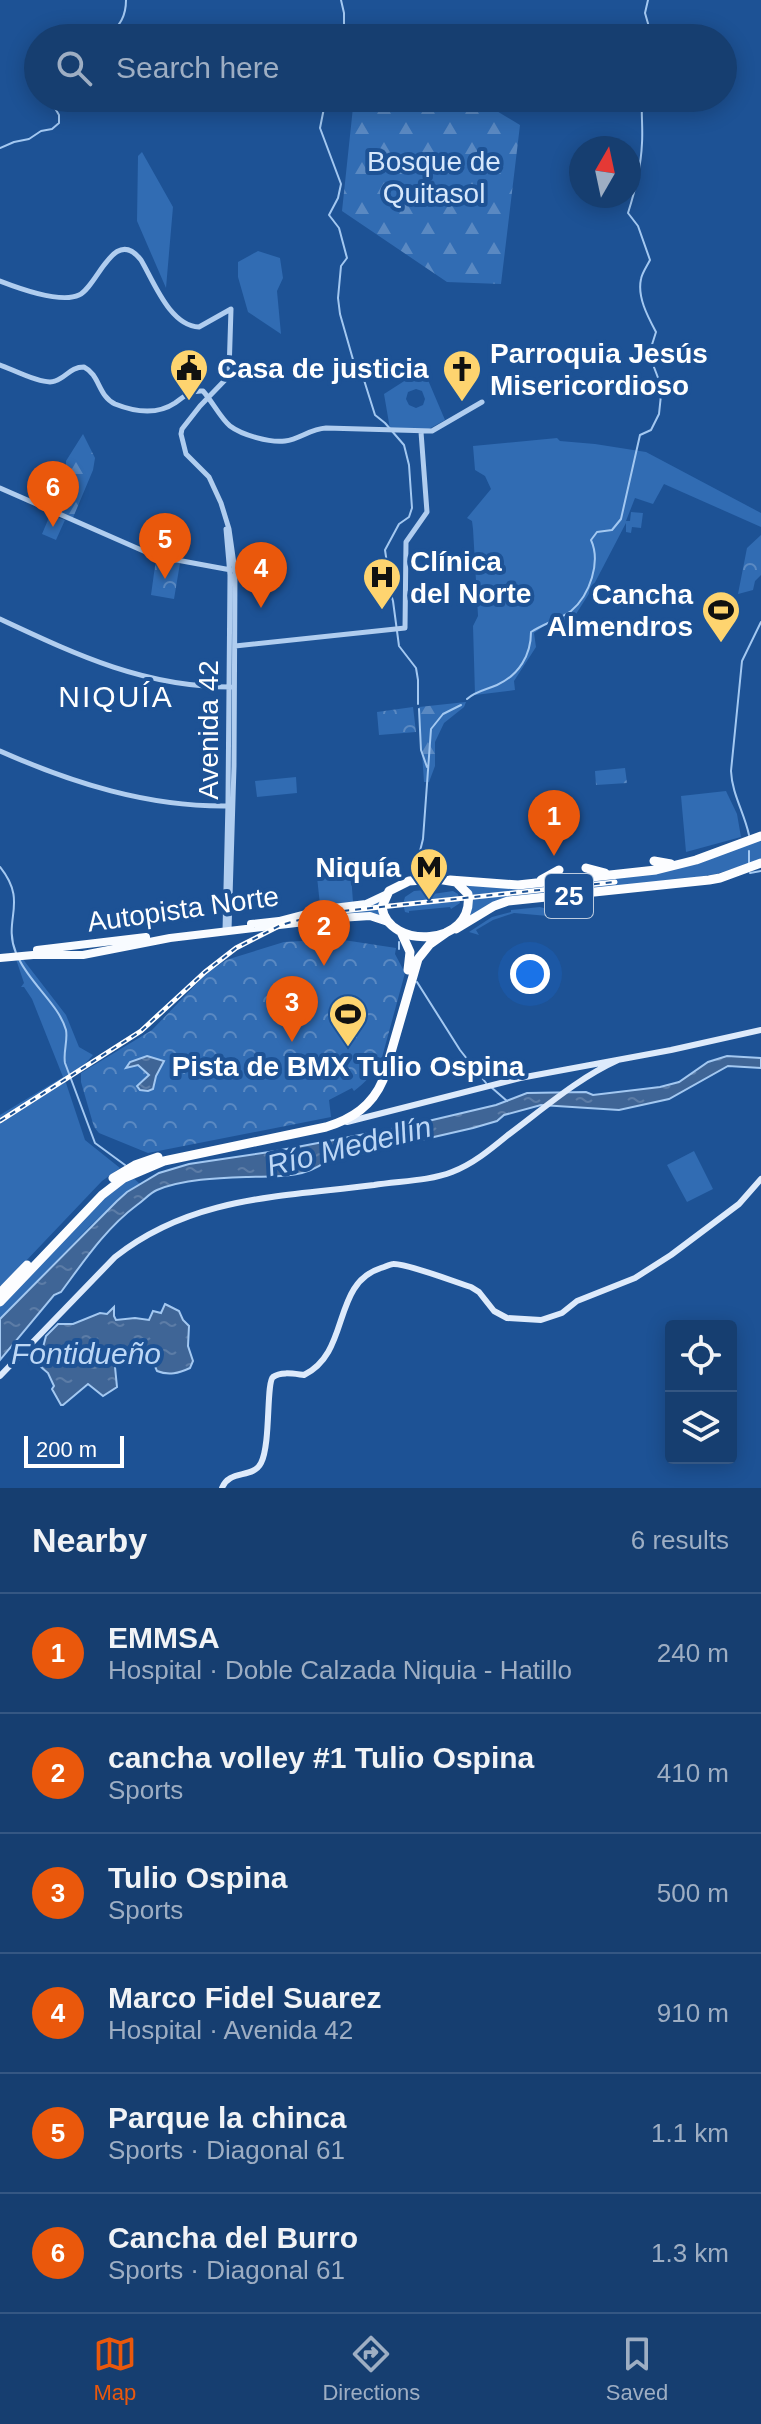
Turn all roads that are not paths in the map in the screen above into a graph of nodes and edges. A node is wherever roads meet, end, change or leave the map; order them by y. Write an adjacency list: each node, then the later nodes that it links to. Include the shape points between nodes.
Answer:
1 (0, 281): 3 (street, via 72,297 88,288 111,254 123,250 137,255 184,323 199,327 231,309 229,372)
2 (0, 365): 3 (street, via 45,382 84,367 106,398 133,410 161,410 192,391)
3 (208, 397): 5 (street, via 229,425 273,440 287,441 326,428); 7 (street, Avenida 42, via 182,429 181,441 213,483 227,527)
4 (482, 402): 5 (street, via 434,431)
5 (421, 432): 9 (street, via 427,512 406,542 399,629)
6 (0, 488): 7 (street, via 155,556)
7 (232, 570): 9 (street, Avenida 42); 10 (street, Avenida 42)
8 (0, 619): 10 (street, via 114,669 174,683)
9 (235, 646): 10 (street, Avenida 42)
10 (232, 688): 12 (street, Avenida 42)
11 (0, 751): 12 (street, via 55,775 118,793)
12 (231, 806): 26 (street, Avenida 42)
13 (757, 838): 16 (highway, 25)
14 (654, 861): 16 (highway)
15 (761, 863): 27 (highway, 25, via 699,882 508,901)
16 (678, 865): 19 (highway, 25)
17 (586, 868): 19 (highway)
18 (559, 870): 21 (highway)
19 (612, 874): 21 (highway, 25)
20 (450, 880): 21 (highway, 25); 22 (highway, 25, via 409,881); 27 (highway, via 469,897 466,917)
21 (535, 883)
22 (385, 895): 23 (main road, Autopista Norte, via 370,903); 25 (highway, via 382,911)
23 (337, 907): 24 (main road); 26 (main road, Autopista Norte)
24 (339, 918): 25 (main road, Autopista Norte, via 370,916); 26 (main road, Autopista Norte)
25 (388, 922): 28 (highway)
26 (226, 929): 29 (main road, Autopista Norte)
27 (452, 930): 28 (highway, 25, via 417,936); 32 (highway, 25, via 418,959 380,1087 363,1109)
28 (401, 932): 33 (highway, 25, via 410,966 379,1076 360,1104 324,1123 159,1157)
29 (0, 956)
30 (761, 1030): 31 (main road)
31 (618, 1060): 32 (main road, via 481,1087); 37 (main road, via 449,1173 244,1202 173,1221 108,1263)
32 (337, 1124): 33 (highway, 25)
33 (127, 1173): 35 (highway, 25, via 101,1187); 36 (highway, 25)
34 (761, 1179): 38 (main road, via 739,1204 671,1255 635,1278 541,1320 507,1318 471,1287 392,1264 373,1270 355,1285 337,1336 309,1373 283,1373 268,1384 269,1425 260,1465 231,1476)
35 (0, 1293)
36 (0, 1302)
37 (0, 1376)
38 (222, 1488)

